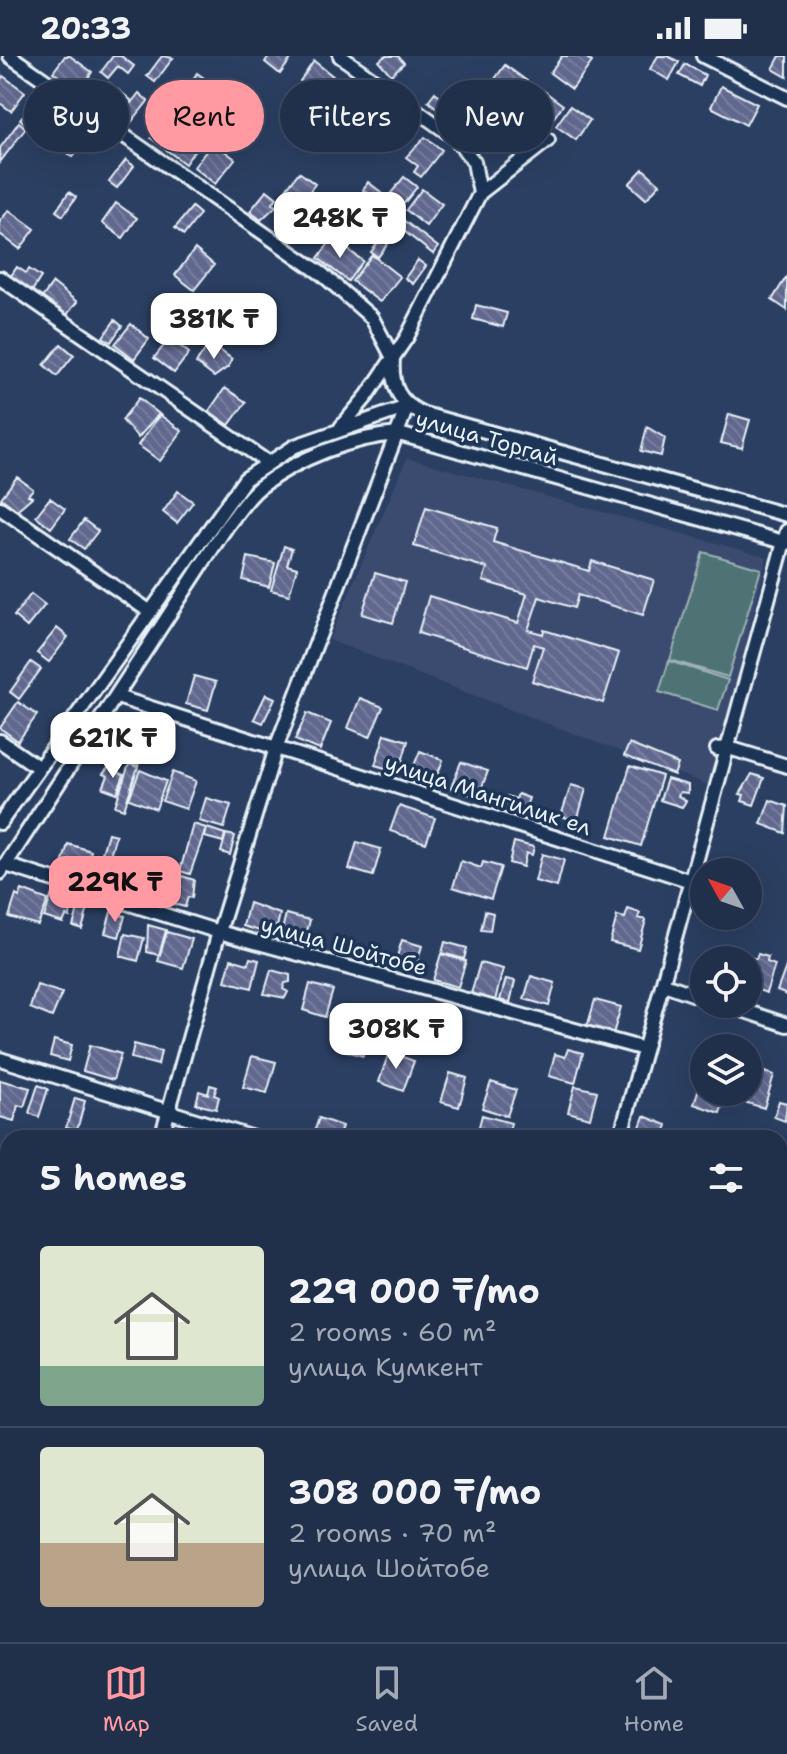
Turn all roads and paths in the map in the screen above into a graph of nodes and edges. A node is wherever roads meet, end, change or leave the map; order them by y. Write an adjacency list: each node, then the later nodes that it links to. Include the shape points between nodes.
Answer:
1 (10, 56): 8 (street, via 322,274 372,318)
2 (340, 56): 6 (street, via 454,137 474,162)
3 (703, 56): 4 (street)
4 (787, 98)
5 (533, 152): 6 (street)
6 (480, 193): 8 (street)
7 (0, 278): 12 (street)
8 (393, 358): 9 (street, via 394,385); 10 (street)
9 (407, 407): 10 (street); 11 (street, улица Торгай); 14 (street, улица Торгай)
10 (339, 430): 12 (street)
11 (399, 434): 15 (street, улица Торгай); 17 (street, via 356,440 258,488 227,526); 19 (street)
12 (267, 462): 16 (street, via 234,492)
13 (0, 508): 16 (street)
14 (787, 515)
15 (787, 539): 20 (street)
16 (149, 611): 22 (street)
17 (117, 697): 19 (street, улица Мангилик ел); 24 (street)
18 (0, 741): 22 (street)
19 (276, 748): 25 (street, улица Мангилик ел); 26 (street)
20 (723, 749): 21 (street); 25 (street)
21 (787, 766)
22 (39, 768): 23 (street)
23 (0, 823)
24 (3, 869): 26 (street, улица Шойтобе)
25 (688, 880): 27 (street)
26 (219, 932): 31 (street, улица Шойтобе); 33 (street)
27 (664, 984): 28 (street); 31 (street)
28 (690, 993)
29 (762, 1017): 30 (street)
30 (787, 1025)
31 (644, 1049): 36 (street)
32 (0, 1059): 33 (street)
33 (169, 1109): 34 (street); 35 (street)
34 (163, 1130)
35 (231, 1130)
36 (622, 1130)

